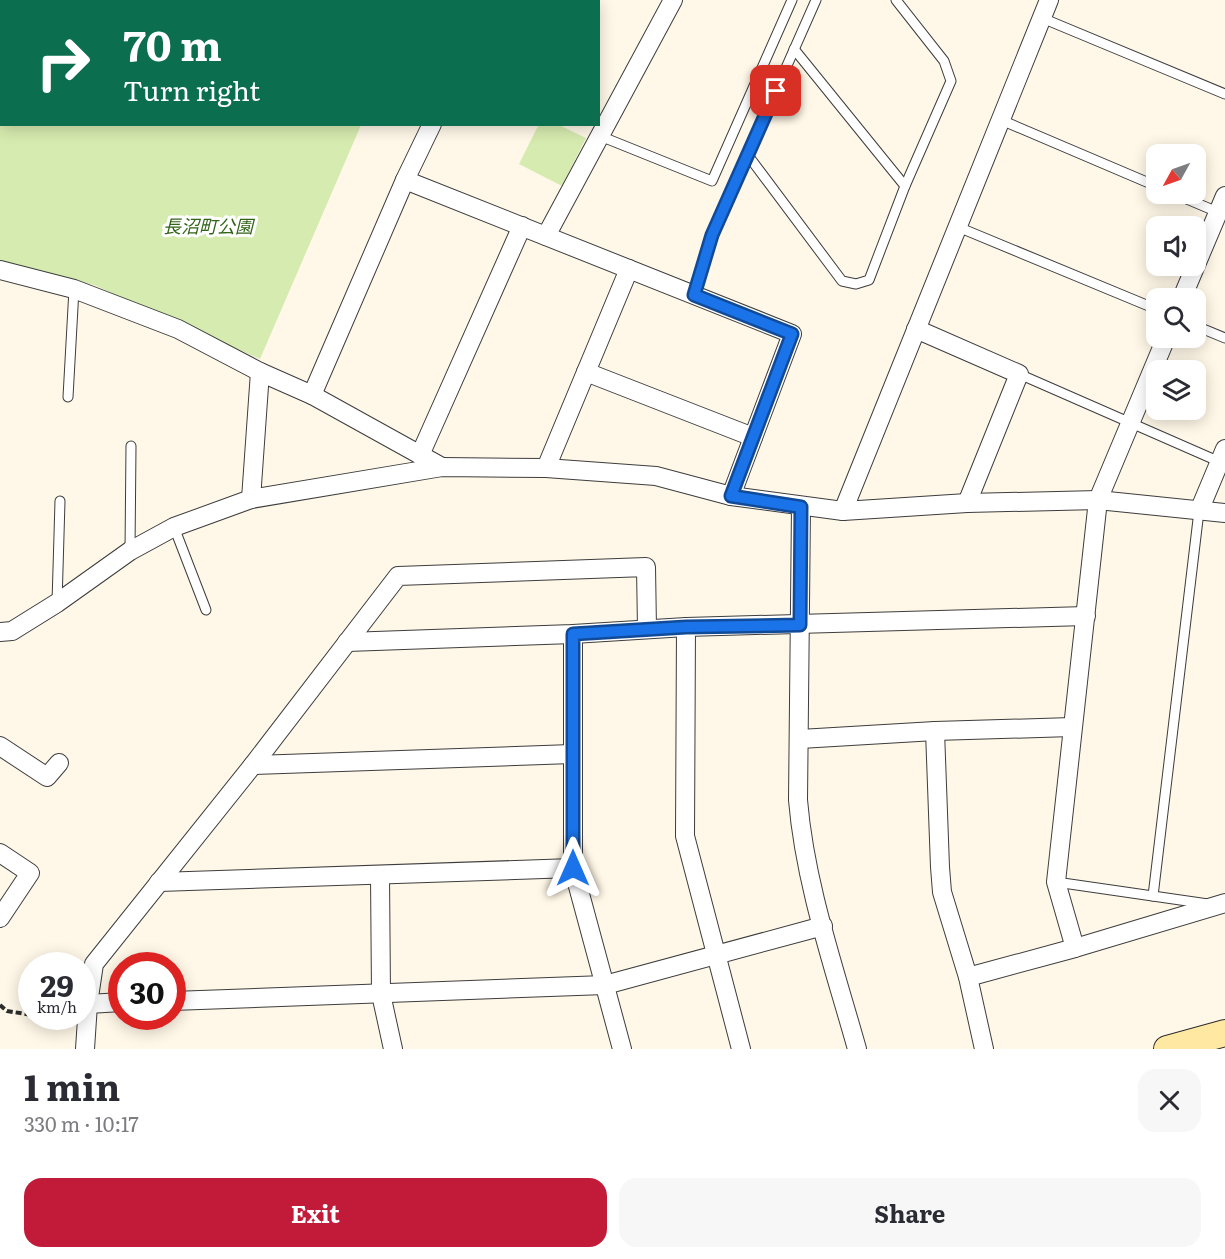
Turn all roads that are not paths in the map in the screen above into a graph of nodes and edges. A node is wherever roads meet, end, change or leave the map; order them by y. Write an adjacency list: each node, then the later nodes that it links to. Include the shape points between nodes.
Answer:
1 (673, 0): 11 (street)
2 (792, 0): 11 (lane, via 712,181)
3 (816, 0): 7 (lane)
4 (896, 0): 15 (lane, via 944,61 951,81)
5 (1049, 0): 6 (street)
6 (1042, 18): 8 (lane); 9 (street)
7 (794, 49): 12 (lane); 15 (lane)
8 (1225, 94)
9 (1001, 120): 14 (lane); 19 (street)
10 (431, 126): 13 (street)
11 (600, 136): 20 (street)
12 (747, 154): 15 (lane, via 842,281 856,284 869,280); 25 (lane, via 712,235)
13 (405, 180): 18 (street); 34 (street)
14 (1146, 182)
15 (905, 186)
16 (1206, 203): 17 (lane)
17 (1223, 208): 24 (street)
18 (522, 226): 20 (street); 39 (street)
19 (958, 226): 26 (lane); 27 (street)
20 (546, 236): 21 (street)
21 (629, 269): 25 (street); 32 (street)
22 (0, 270): 23 (street)
23 (74, 288): 31 (street, via 178,329); 35 (lane)
24 (1187, 288)
25 (694, 295): 37 (street, via 792,334)
26 (1146, 305)
27 (916, 329): 33 (street); 49 (street)
28 (1206, 330): 29 (lane)
29 (1225, 338)
30 (1162, 348): 36 (street)
31 (260, 372): 34 (street); 44 (street)
32 (586, 372): 37 (street); 42 (street)
33 (1019, 374): 36 (lane); 47 (street)
34 (312, 395): 39 (street)
35 (68, 397)
36 (1130, 423): 40 (lane); 45 (street)
37 (753, 437): 43 (street)
38 (130, 446): 53 (lane)
39 (420, 455): 41 (street)
40 (1222, 455): 50 (street)
41 (442, 467): 42 (street); 44 (street)
42 (546, 468): 43 (street, via 656,476)
43 (731, 496): 48 (street)
44 (251, 499): 52 (street)
45 (1098, 500): 47 (street); 50 (street); 56 (street)
46 (60, 501): 54 (lane)
47 (967, 503): 49 (street)
48 (801, 507): 49 (street); 57 (street)
49 (843, 511)
50 (1199, 511): 51 (street); 75 (lane)
51 (1225, 513)
52 (174, 527): 53 (street); 55 (lane)
53 (130, 551): 54 (street)
54 (57, 603): 60 (street, via 12,631)
55 (206, 610)
56 (1086, 616): 57 (street); 63 (street)
57 (800, 625): 58 (street); 65 (street)
58 (686, 627): 59 (street); 80 (street, via 685,836)
59 (647, 629): 61 (street); 62 (street, via 646,567 398,576)
60 (0, 632)
61 (573, 634): 62 (street); 67 (street)
62 (347, 642): 69 (street)
63 (1072, 727): 64 (street); 74 (street)
64 (935, 731): 65 (street); 82 (street, via 942,892)
65 (800, 739): 78 (street, via 801,838)
66 (0, 746): 68 (street, via 47,777)
67 (572, 754): 69 (street); 71 (street)
68 (59, 763)
69 (253, 765): 73 (street)
70 (0, 853): 77 (street, via 30,873)
71 (573, 868): 72 (street); 83 (street)
72 (380, 875): 73 (street); 84 (street)
73 (159, 882): 81 (street)
74 (1056, 882): 75 (lane); 79 (street)
75 (1153, 896): 76 (lane)
76 (1221, 904): 79 (street)
77 (0, 918)
78 (823, 926): 80 (street); 92 (street)
79 (1075, 948): 82 (street)
80 (716, 955): 83 (street); 91 (street)
81 (96, 961)
82 (968, 978): 93 (street)
83 (605, 985): 84 (street); 90 (street)
84 (381, 994): 85 (street); 89 (street)
85 (186, 1001)
86 (86, 1030): 88 (street)
87 (1225, 1034): 94 (street)
88 (85, 1049)
89 (393, 1049)
90 (622, 1049)
91 (741, 1049)
92 (857, 1049)
93 (984, 1049)
94 (1167, 1049)

